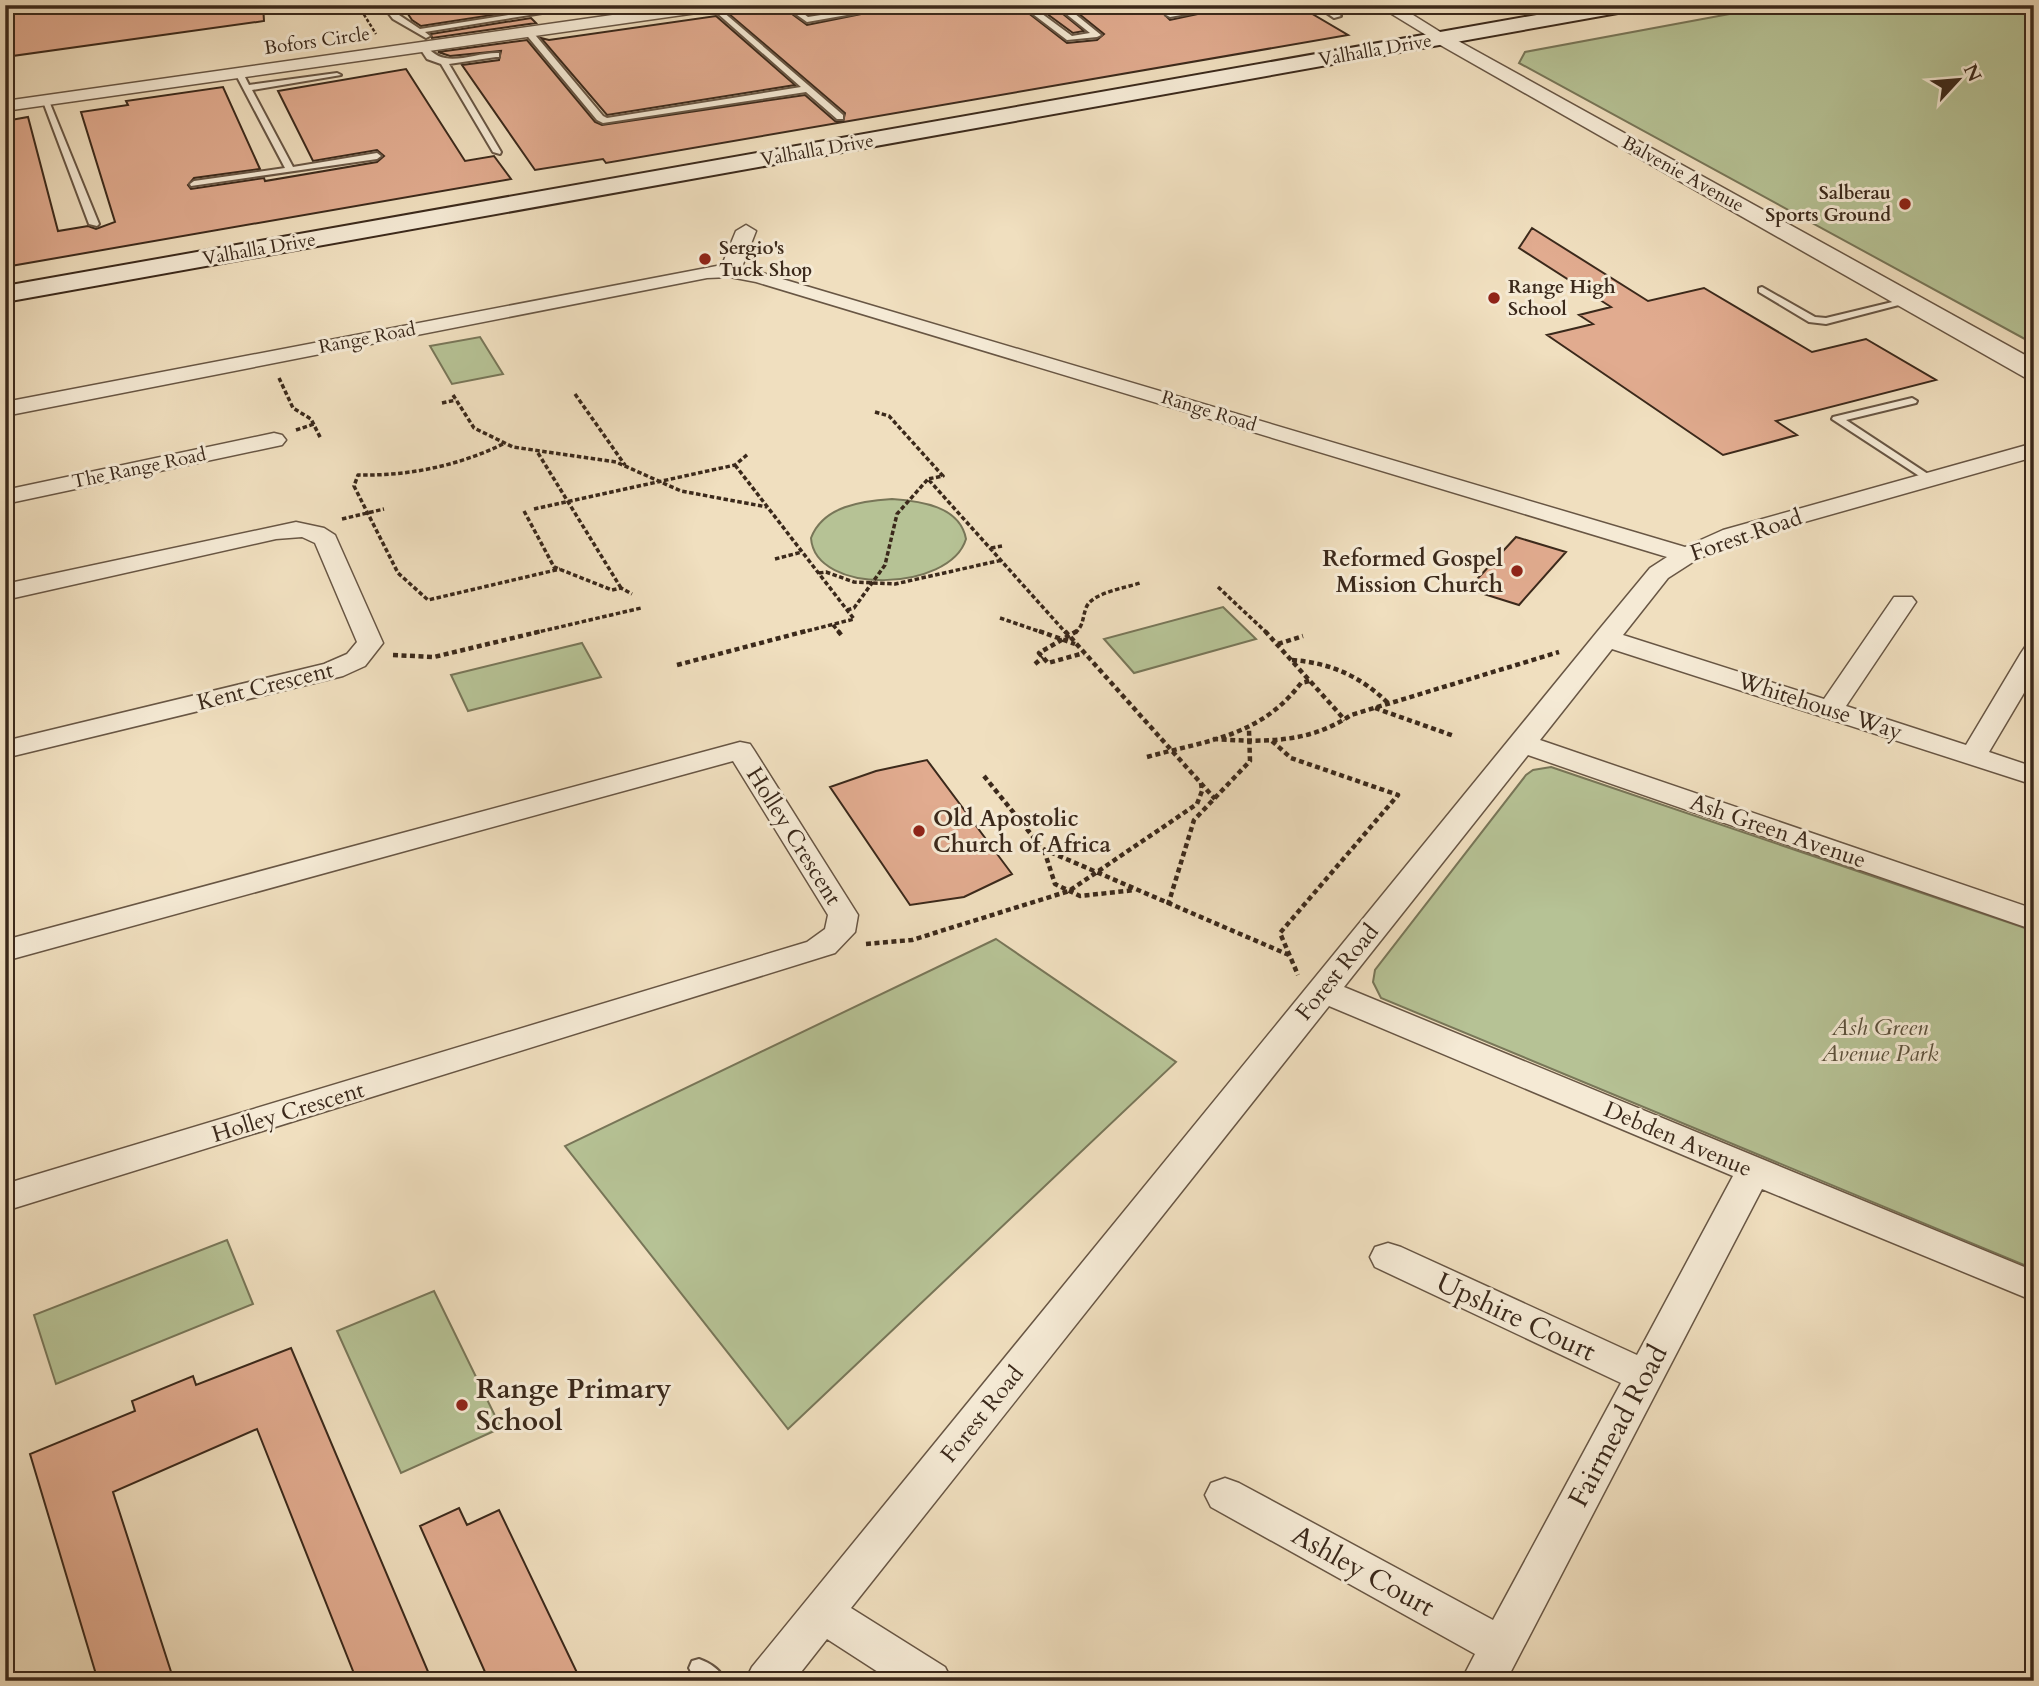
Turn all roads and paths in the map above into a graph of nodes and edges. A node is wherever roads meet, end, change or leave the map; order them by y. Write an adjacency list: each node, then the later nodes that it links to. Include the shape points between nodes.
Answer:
1 (358, 5): 21 (path)
2 (386, 5): 20 (lane)
3 (588, 5): 20 (lane)
4 (718, 5): 13 (street, Bofors Circle)
5 (787, 5): 6 (lane, via 806,20)
6 (900, 5)
7 (1025, 5): 8 (lane, via 1070,38 1097,35)
8 (1059, 5)
9 (1234, 5): 16 (lane)
10 (1319, 5): 17 (lane)
11 (1385, 5): 19 (street)
12 (1629, 5): 19 (main road, Valhalla Drive)
13 (711, 6): 14 (street, Bofors Circle); 26 (lane)
14 (685, 7): 15 (street, Bofors Circle)
15 (651, 10): 18 (street, Bofors Circle)
16 (1170, 15)
17 (1337, 16)
18 (528, 32): 20 (street, Bofors Circle); 26 (lane, via 606,121)
19 (1442, 38): 38 (main road, Valhalla Drive); 39 (street, Balvenie Avenue)
20 (425, 41): 21 (street, Bofors Circle); 23 (lane, via 430,57)
21 (388, 52): 25 (street, Bofors Circle)
22 (496, 55): 23 (lane)
23 (444, 62): 30 (lane)
24 (337, 75): 25 (lane)
25 (243, 81): 27 (street, Bofors Circle); 32 (lane)
26 (806, 89): 29 (lane)
27 (45, 101): 28 (street, Bofors Circle); 34 (lane)
28 (5, 106)
29 (841, 117)
30 (497, 152)
31 (377, 156): 32 (lane)
32 (290, 170): 33 (lane)
33 (194, 184)
34 (94, 224)
35 (746, 231): 36 (street)
36 (730, 271): 45 (street, Range Road, via 694,274); 69 (street, Range Road)
37 (1762, 290): 39 (lane, via 1814,320 1826,321)
38 (5, 294)
39 (1909, 301): 40 (street, Balvenie Avenue)
40 (2034, 371)
41 (277, 376): 47 (path, via 293,408 311,419)
42 (575, 394): 53 (path)
43 (1912, 401): 56 (lane, via 1837,419)
44 (442, 403): 49 (path, via 454,398 474,428)
45 (5, 409)
46 (875, 412): 55 (path, via 889,416 943,476)
47 (321, 439)
48 (274, 440): 58 (street, The Range Road)
49 (503, 444): 51 (path); 64 (path, via 486,453 407,471 358,475 354,486)
50 (2034, 450): 56 (street, Forest Road)
51 (538, 453): 53 (path); 59 (path)
52 (748, 454): 54 (path)
53 (625, 465): 57 (path)
54 (735, 465): 57 (path); 60 (path)
55 (928, 479): 67 (path); 75 (path, via 897,514 890,553)
56 (1930, 480): 69 (street, Forest Road, via 1760,526)
57 (661, 482): 59 (path); 60 (path, via 701,496)
58 (5, 497)
59 (569, 503): 62 (path); 77 (path)
60 (768, 507): 68 (path)
61 (384, 509): 64 (path)
62 (534, 509)
63 (524, 511): 72 (path, via 554,566)
64 (368, 513): 65 (path); 72 (path, via 398,573 428,600)
65 (336, 520)
66 (1002, 546): 67 (path)
67 (991, 548): 71 (path)
68 (803, 552): 70 (path); 73 (path)
69 (1687, 555): 88 (street, Forest Road, via 1660,573)
70 (775, 559)
71 (1002, 560): 75 (path, via 922,580); 86 (path)
72 (560, 569): 77 (path, via 612,590)
73 (819, 573): 75 (path); 82 (path)
74 (1140, 583): 86 (path, via 1092,598 1083,624)
75 (869, 584): 82 (path, via 854,608)
76 (1218, 587): 91 (path)
77 (621, 588): 79 (path)
78 (5, 593): 95 (street, via 301,530 326,540 370,638)
79 (632, 594)
80 (1903, 602): 103 (street)
81 (641, 608): 95 (path, via 434,657)
82 (847, 610): 84 (path, via 854,619)
83 (1000, 618): 89 (path)
84 (833, 625): 85 (path); 99 (path)
85 (842, 636)
86 (1069, 636): 89 (path); 90 (path)
87 (1303, 636): 91 (path)
88 (1606, 638): 103 (street, Whitehouse Way); 110 (street, Forest Road)
89 (1062, 640): 90 (path); 96 (path, via 1039,653)
90 (1076, 644): 93 (path)
91 (1278, 644): 97 (path)
92 (1570, 649): 101 (path)
93 (1085, 653): 96 (path, via 1048,663); 111 (path)
94 (2034, 653): 113 (street)
95 (364, 654): 112 (street, Kent Crescent, via 333,670)
96 (1043, 657): 98 (path)
97 (1292, 660): 100 (path); 101 (path, via 1315,661 1357,676)
98 (1035, 664)
99 (677, 666)
100 (1310, 681): 104 (path); 105 (path, via 1301,683 1289,704 1273,717)
101 (1388, 703): 102 (path)
102 (1374, 708): 104 (path); 106 (path)
103 (1830, 710): 113 (street, Whitehouse Way)
104 (1345, 720): 109 (path, via 1321,733)
105 (1249, 730): 107 (path); 108 (path)
106 (1454, 736)
107 (1213, 739): 108 (path); 111 (path)
108 (1249, 741): 109 (path); 118 (path, via 1250,761)
109 (1272, 741): 127 (path, via 1291,758 1398,795 1280,933)
110 (1521, 743): 124 (street, Ash Green Avenue); 128 (street, Forest Road)
111 (1171, 749): 114 (path); 117 (path)
112 (5, 750)
113 (1973, 756): 116 (street, Whitehouse Way)
114 (1147, 757)
115 (984, 776): 119 (path)
116 (2034, 776)
117 (1201, 782): 118 (path); 120 (path, via 1197,804)
118 (1216, 799): 123 (path, via 1194,820)
119 (1044, 849): 120 (path); 122 (path, via 1055,884)
120 (1098, 872): 121 (path); 122 (path)
121 (1135, 890): 122 (path, via 1080,896); 123 (path)
122 (1069, 891): 125 (path, via 912,940 871,945)
123 (1168, 905): 127 (path)
124 (2034, 920)
125 (837, 936): 126 (street, Holley Crescent, via 843,926 839,906 740,750); 130 (street, Holley Crescent, via 818,949)
126 (5, 951)
127 (1289, 955): 128 (path)
128 (1312, 987): 129 (street, Debden Avenue); 135 (street, Forest Road)
129 (1754, 1171): 132 (street, Debden Avenue); 133 (street, Fairmead Road)
130 (5, 1198)
131 (1388, 1257): 133 (street, Upshire Court)
132 (2034, 1287)
133 (1644, 1376): 136 (street, Fairmead Road)
134 (1225, 1495): 136 (street, Ashley Court)
135 (822, 1613): 137 (street, Forest Road); 138 (street)
136 (1492, 1664)
137 (767, 1681)
138 (930, 1681)

